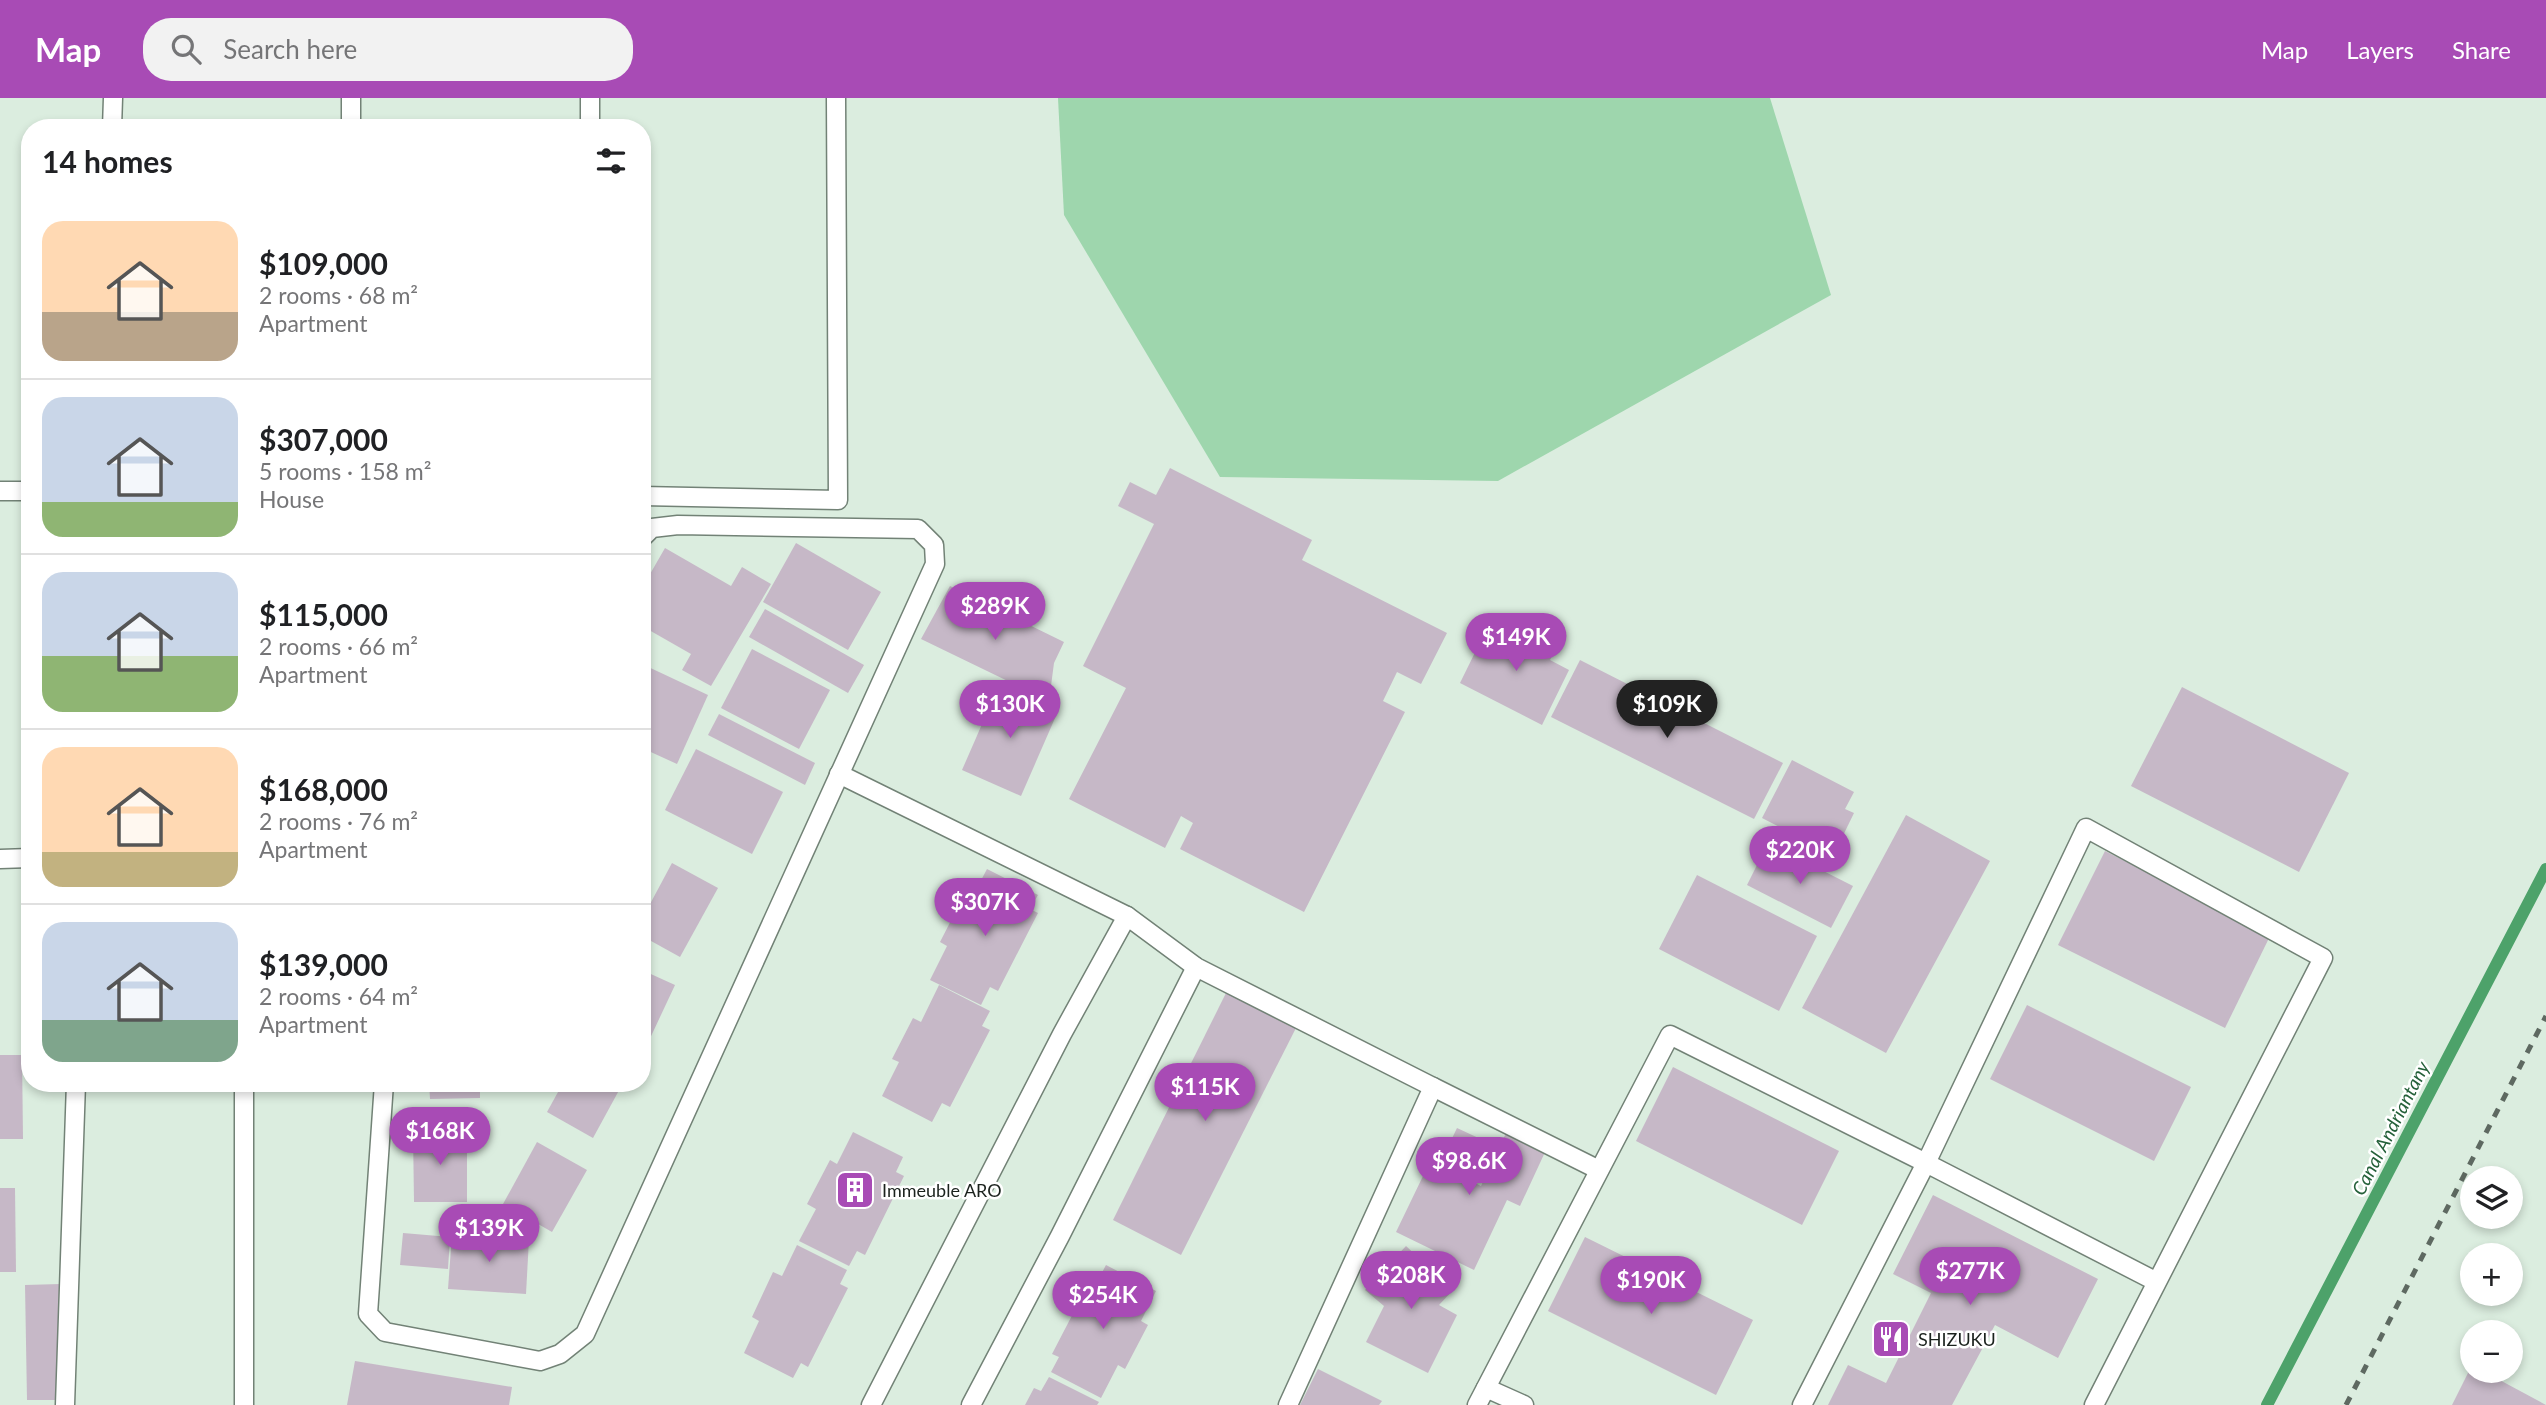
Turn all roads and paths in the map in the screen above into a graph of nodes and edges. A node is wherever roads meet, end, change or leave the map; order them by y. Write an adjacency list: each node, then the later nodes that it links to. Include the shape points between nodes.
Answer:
1 (113, 98): 5 (lane)
2 (351, 98): 6 (lane)
3 (590, 98): 7 (lane)
4 (836, 98): 10 (lane, via 838,500)
5 (113, 119)
6 (351, 119)
7 (590, 119)
8 (0, 491): 9 (lane)
9 (21, 491)
10 (651, 496)
11 (651, 529): 12 (lane, via 678,525 918,529 934,545 935,564)
12 (839, 774): 15 (lane); 20 (lane, via 585,1334 560,1354 540,1362 385,1332 368,1314)
13 (21, 858): 14 (lane)
14 (0, 859)
15 (1127, 916): 16 (lane); 27 (lane)
16 (1196, 967): 17 (lane); 28 (lane)
17 (1433, 1087): 22 (lane); 29 (lane)
18 (76, 1092): 25 (lane)
19 (244, 1092): 26 (lane)
20 (383, 1092)
21 (1926, 1163): 22 (lane, via 1670,1035); 23 (lane); 23 (lane, via 2087,828 2323,958); 32 (lane)
22 (1599, 1170): 24 (lane)
23 (2157, 1282): 33 (lane)
24 (1486, 1388): 30 (lane); 31 (lane)
25 (65, 1405)
26 (244, 1405)
27 (871, 1405)
28 (971, 1405)
29 (1288, 1405)
30 (1477, 1405)
31 (1524, 1405)
32 (1802, 1405)
33 (2094, 1405)

